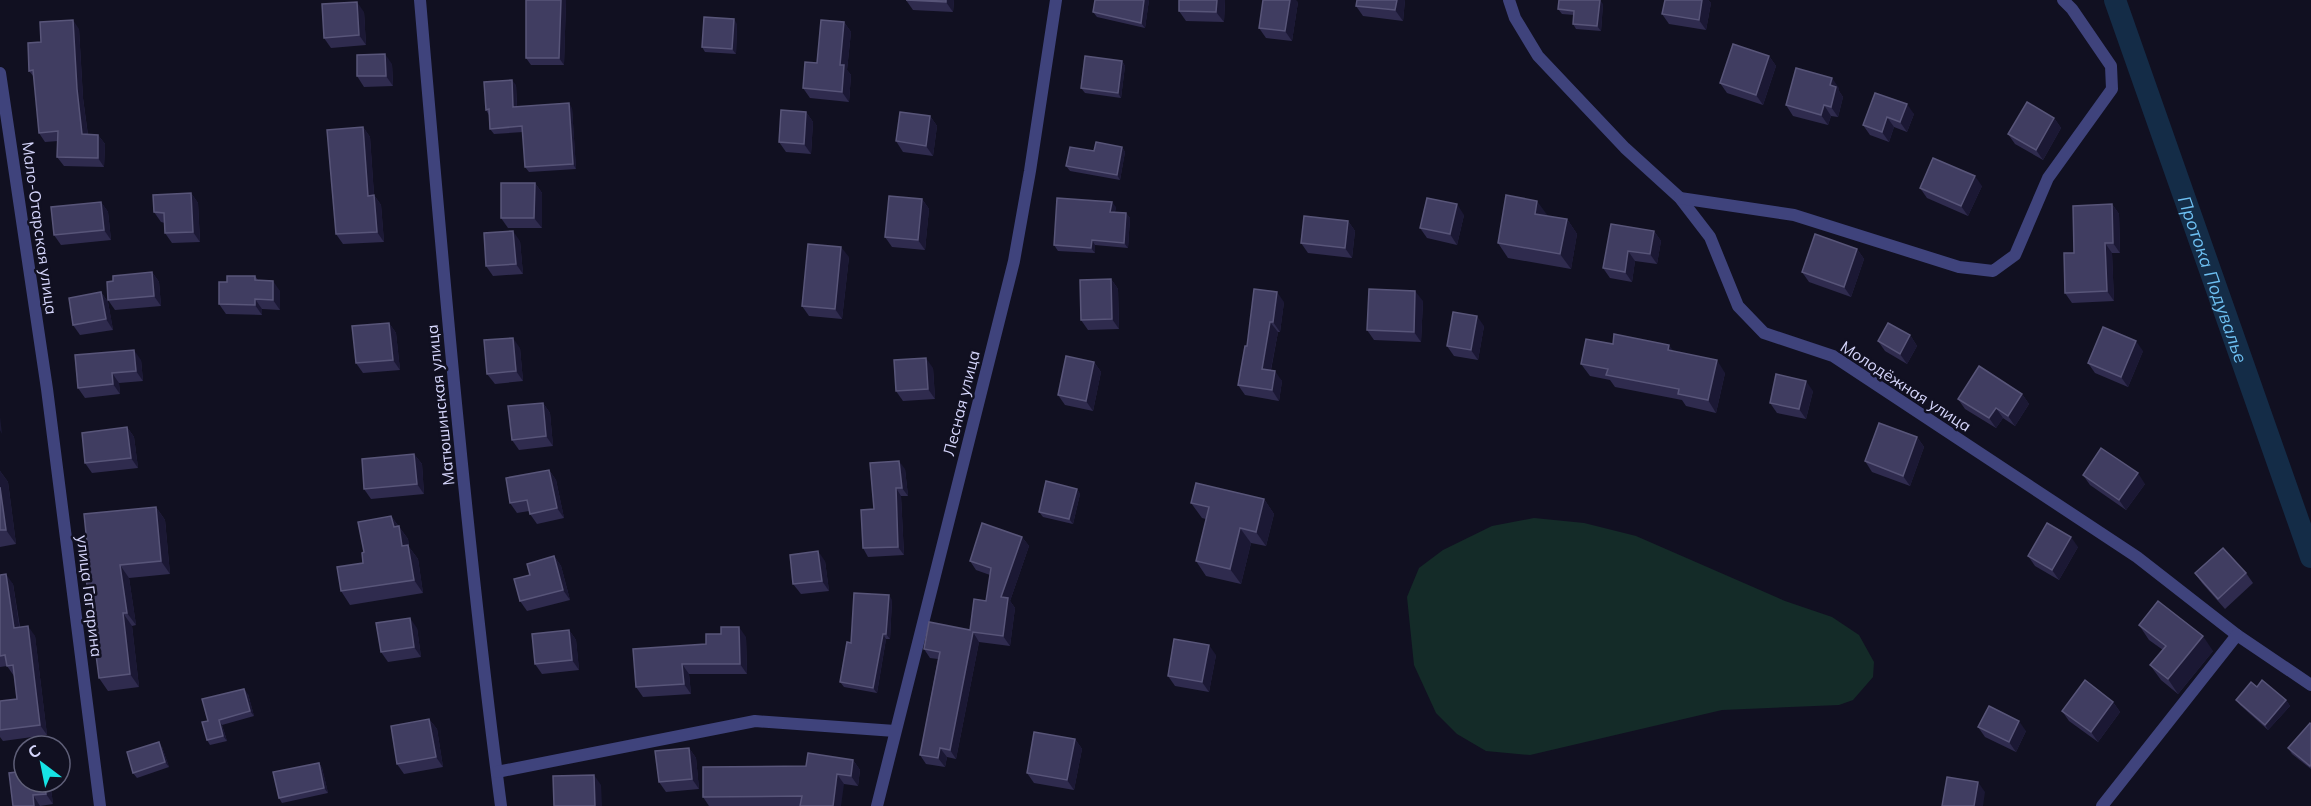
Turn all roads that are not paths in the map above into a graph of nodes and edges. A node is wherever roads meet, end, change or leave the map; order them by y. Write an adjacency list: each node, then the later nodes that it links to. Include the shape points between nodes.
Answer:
1 (420, 0): 11 (street, Матюшинская улица, via 447,316)
2 (1509, 0): 6 (street, Молодёжная улица, via 1538,56 1625,148)
3 (2063, 0): 6 (street, via 2111,66 2112,89 2048,178 2015,255 1993,271 1959,267 1794,215)
4 (1054, 2): 10 (street, Лесная улица, via 1014,261)
5 (0, 73): 7 (street, Мало-Отарская улица)
6 (1680, 198): 8 (street, Молодёжная улица, via 1710,237 1738,306 1764,333 1833,356 2137,557)
7 (47, 389): 12 (street, улица Гагарина)
8 (2237, 635): 9 (street, Молодёжная улица); 15 (street)
9 (2311, 685)
10 (895, 731): 11 (street, via 755,721); 14 (street, Лесная улица)
11 (496, 772): 13 (street, Матюшинская улица)
12 (100, 806)
13 (501, 806)
14 (877, 806)
15 (2102, 806)

